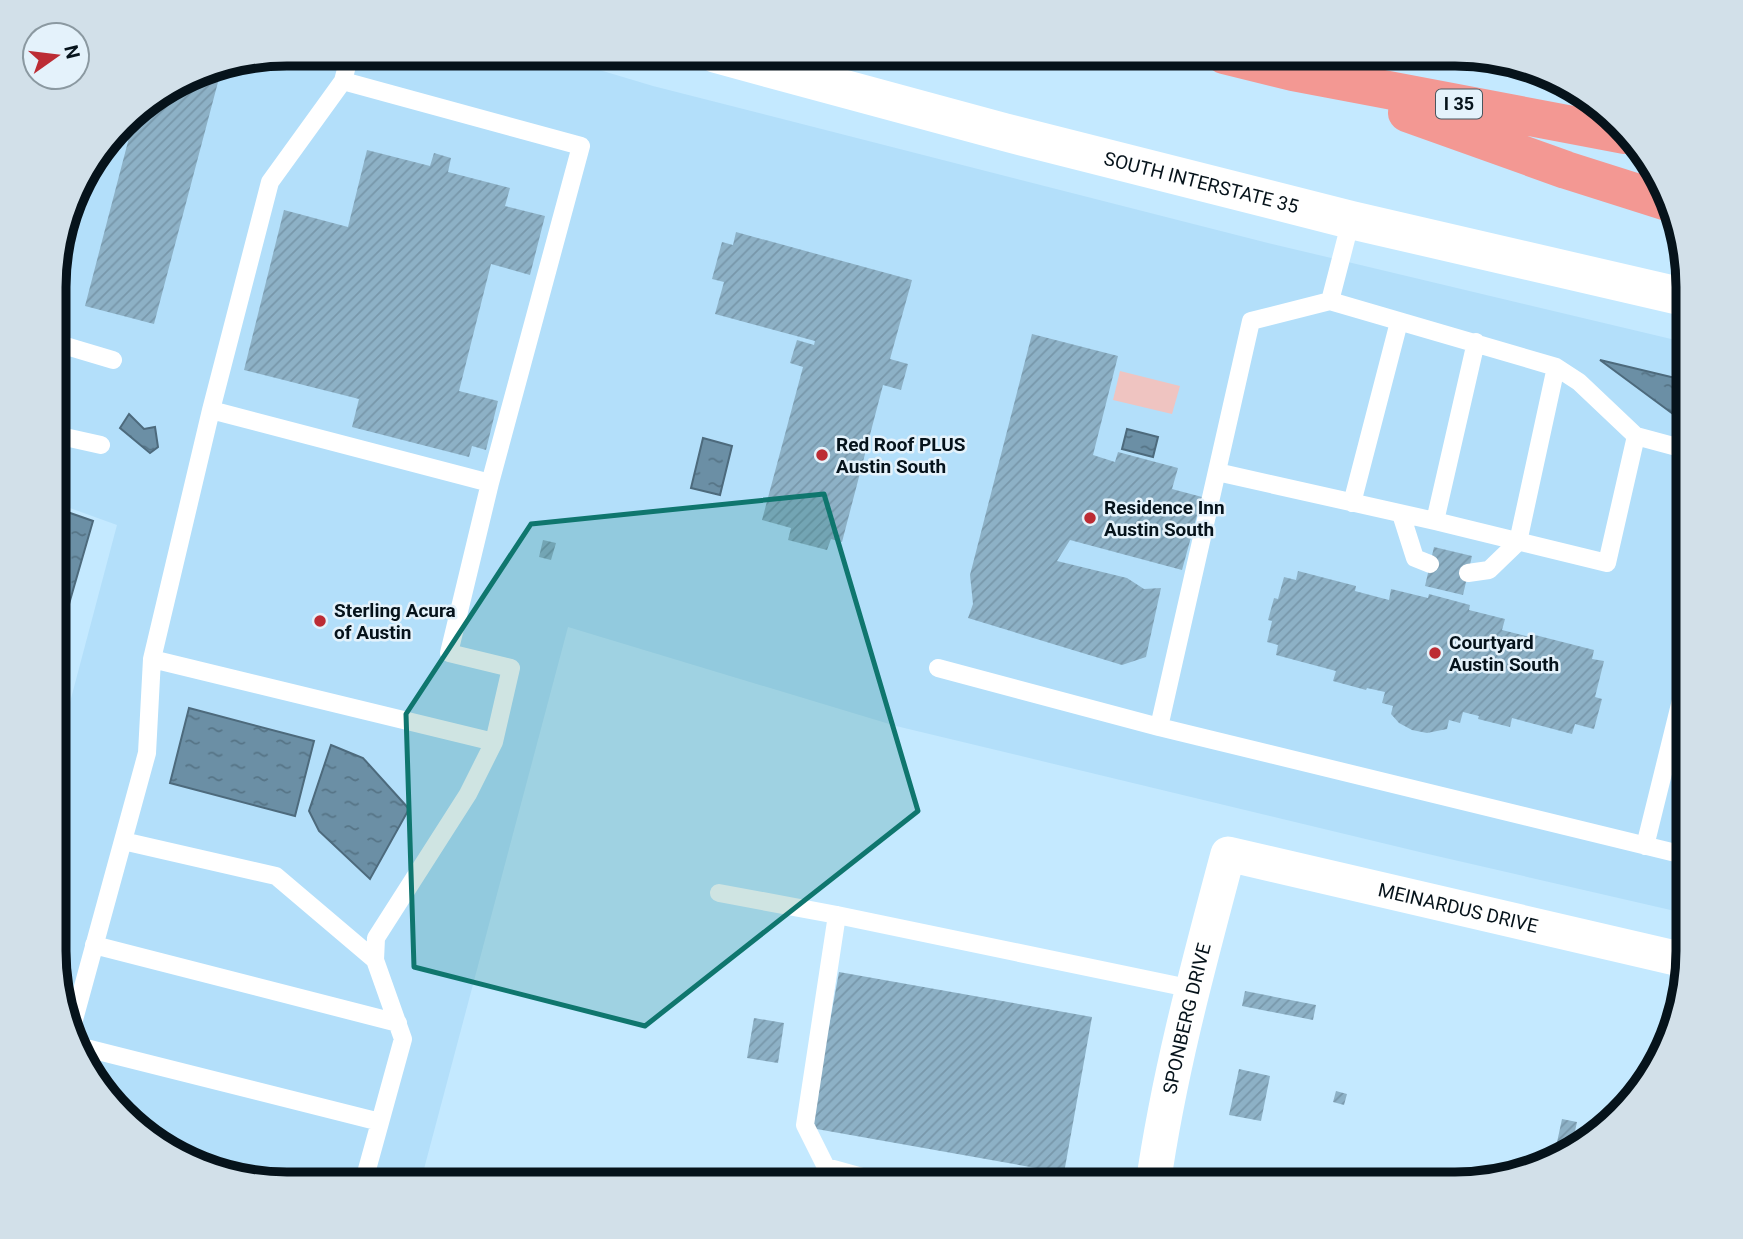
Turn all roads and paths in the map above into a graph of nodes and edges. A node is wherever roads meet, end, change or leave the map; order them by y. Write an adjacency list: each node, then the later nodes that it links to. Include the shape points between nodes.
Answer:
1 (347, 67): 5 (lane)
2 (764, 67): 8 (main road, SOUTH INTERSTATE 35)
3 (1273, 67): 4 (highway, I 35)
4 (1293, 72): 6 (highway, I 35); 7 (highway)
5 (343, 81): 16 (lane, via 270,182); 22 (lane, via 581,146)
6 (1614, 133)
7 (1658, 199)
8 (1351, 220): 9 (main road, SOUTH INTERSTATE 35); 10 (lane)
9 (1676, 295)
10 (1330, 301): 11 (lane); 21 (lane, via 1251,321)
11 (1399, 321): 12 (lane); 23 (lane)
12 (1476, 342): 15 (lane); 25 (lane)
13 (67, 346): 14 (lane)
14 (113, 360)
15 (1556, 367): 17 (lane, via 1579,382); 26 (lane)
16 (211, 410): 22 (lane); 29 (lane)
17 (1636, 436): 20 (lane); 26 (lane, via 1607,563)
18 (67, 437): 19 (lane)
19 (101, 445)
20 (1676, 447)
21 (1217, 472): 23 (lane); 32 (lane)
22 (490, 483): 33 (lane, via 449,653 511,668)
23 (1352, 503): 24 (lane)
24 (1401, 514): 25 (lane); 27 (lane, via 1415,558)
25 (1435, 521): 26 (lane)
26 (1518, 542): 28 (lane, via 1489,570)
27 (1430, 564)
28 (1468, 573)
29 (152, 659): 33 (lane); 34 (lane, via 147,753)
30 (938, 668): 32 (lane)
31 (1676, 721): 35 (lane)
32 (1159, 727): 35 (lane)
33 (494, 742): 42 (lane, via 468,794 376,938)
34 (123, 841): 40 (lane); 42 (lane, via 276,876)
35 (1645, 846): 37 (lane)
36 (1228, 853): 41 (street, MEINARDUS DRIVE); 43 (street, SPONBERG DRIVE)
37 (1676, 853)
38 (719, 893): 39 (lane)
39 (837, 915): 43 (lane); 49 (lane, via 805,1125 826,1167)
40 (94, 945): 44 (lane); 45 (lane)
41 (1676, 958)
42 (375, 960): 45 (lane)
43 (1193, 989): 50 (street, SPONBERG DRIVE)
44 (76, 1014)
45 (398, 1023): 47 (lane, via 403,1039)
46 (89, 1049): 47 (lane)
47 (380, 1122): 48 (lane)
48 (366, 1172)
49 (844, 1172)
50 (1155, 1172)

